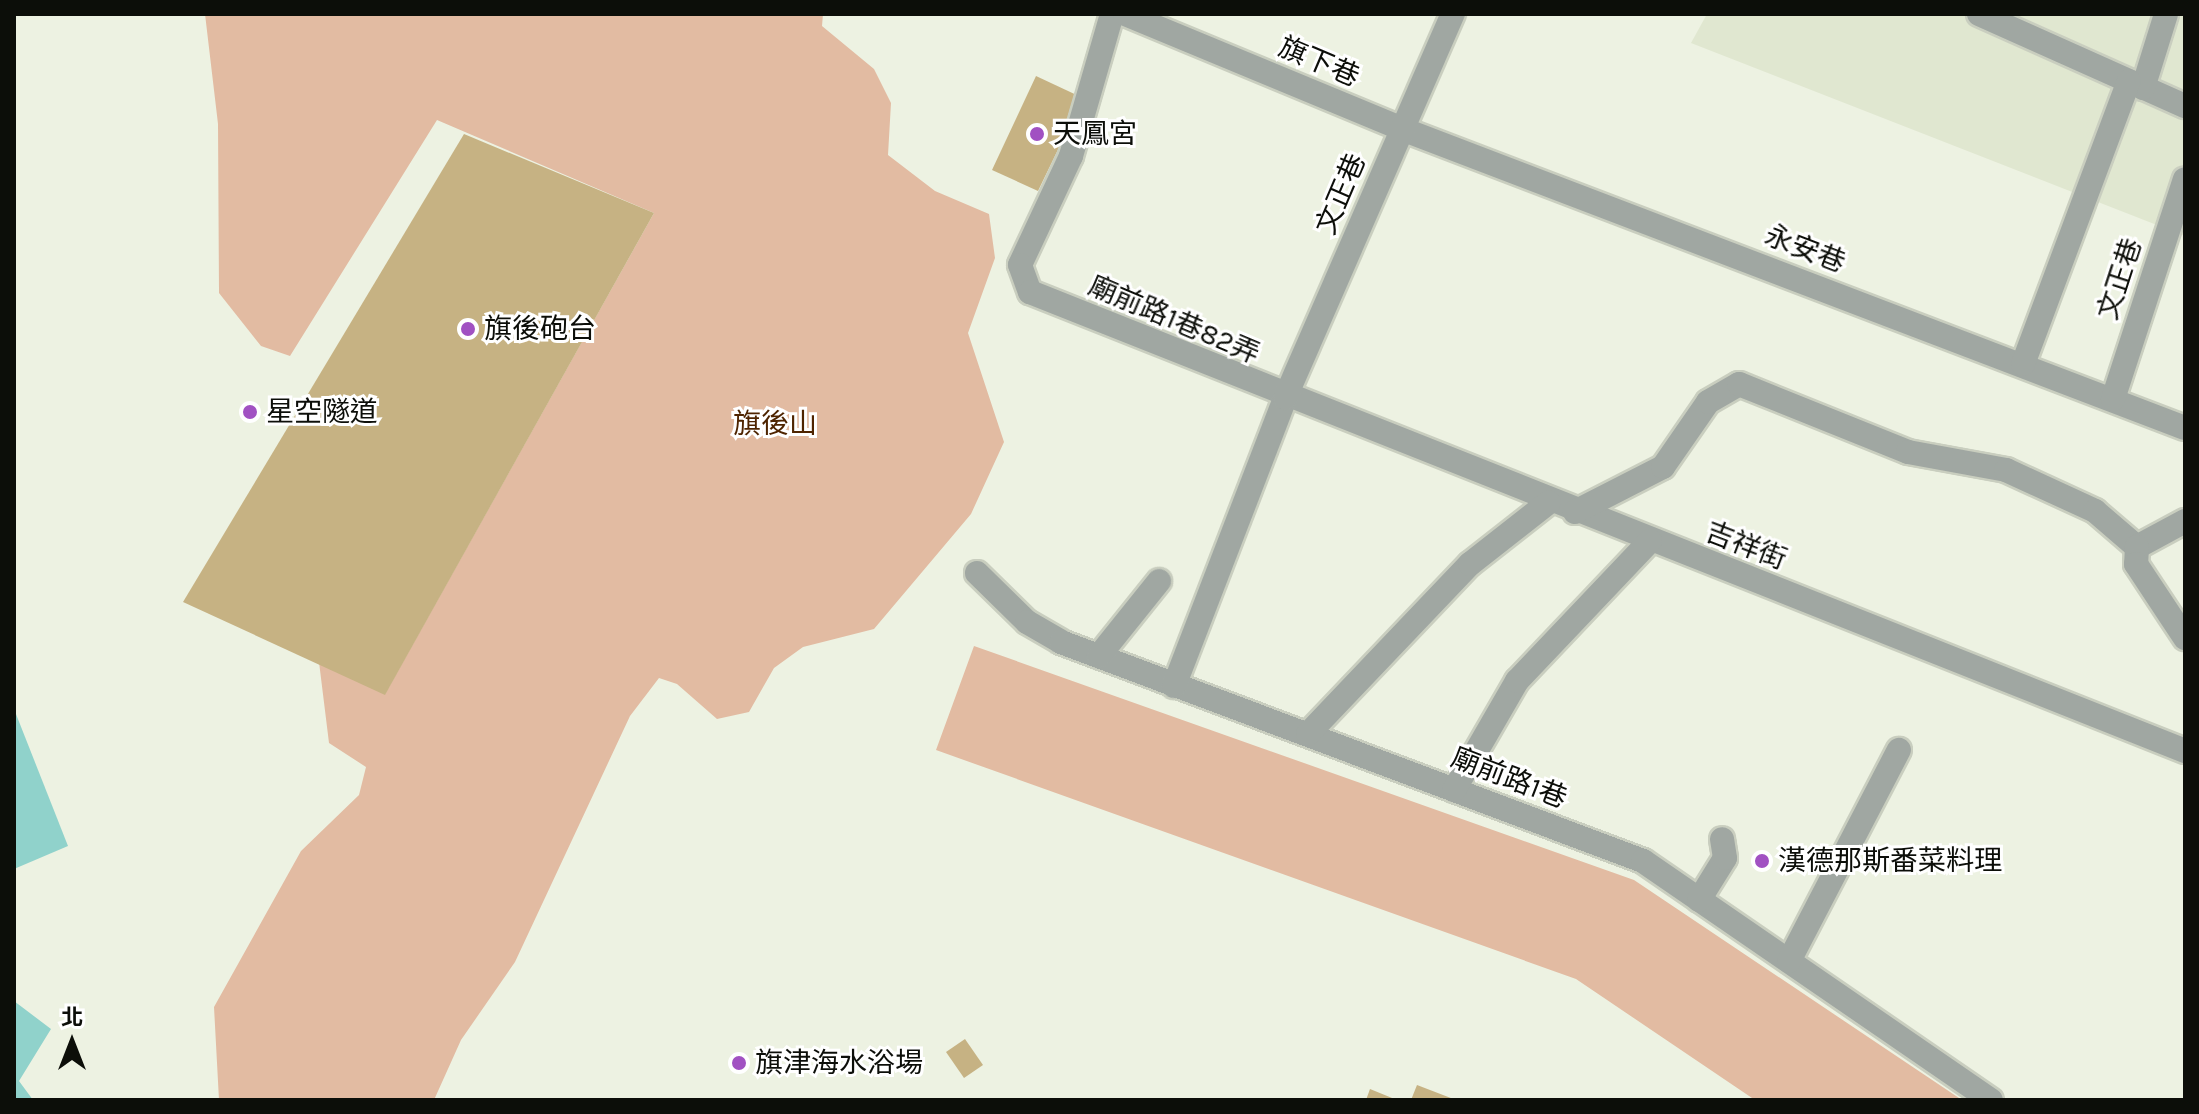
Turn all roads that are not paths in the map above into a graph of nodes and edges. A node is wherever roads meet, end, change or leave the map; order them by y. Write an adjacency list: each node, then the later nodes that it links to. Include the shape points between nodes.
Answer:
1 (1112, 14): 11 (street, 廟前路1巷82弄, via 1102,66 1020,265 1022,278 1030,292)
2 (1125, 14): 8 (street, 旗下巷)
3 (1453, 14): 8 (street, 文正巷)
4 (1979, 14): 6 (street)
5 (2166, 14): 6 (street)
6 (2136, 84): 7 (street); 10 (street)
7 (2185, 106)
8 (1402, 129): 10 (street, 永安巷); 11 (street, 文正巷)
9 (2185, 179): 12 (street, 文正巷)
10 (2023, 364): 12 (street, 永安巷)
11 (1285, 398): 14 (street, 吉祥街); 23 (street)
12 (2113, 399): 13 (street, 永安巷)
13 (2185, 428)
14 (1549, 502): 15 (street, 吉祥街); 24 (street, via 1470,564)
15 (1575, 512): 17 (street, 吉祥街); 18 (street, via 1663,467 1708,402 1739,384 1908,452 2006,470 2095,511)
16 (2185, 521): 18 (street)
17 (1650, 541): 26 (street, 吉祥街); 27 (street, via 1517,681)
18 (2137, 547): 21 (street, via 2141,576)
19 (977, 573): 22 (street, 廟前路1巷, via 1027,622)
20 (1159, 581): 22 (street)
21 (2185, 638)
22 (1099, 656): 23 (street, 廟前路1巷)
23 (1174, 686): 24 (street, 廟前路1巷)
24 (1308, 734): 27 (street, 廟前路1巷)
25 (1899, 750): 30 (street)
26 (2185, 751)
27 (1454, 790): 29 (street, 廟前路1巷, via 1643,861)
28 (1722, 839): 29 (street, via 1725,858)
29 (1699, 900): 30 (street, 廟前路1巷)
30 (1789, 961): 31 (street, 廟前路1巷)
31 (1991, 1100)

